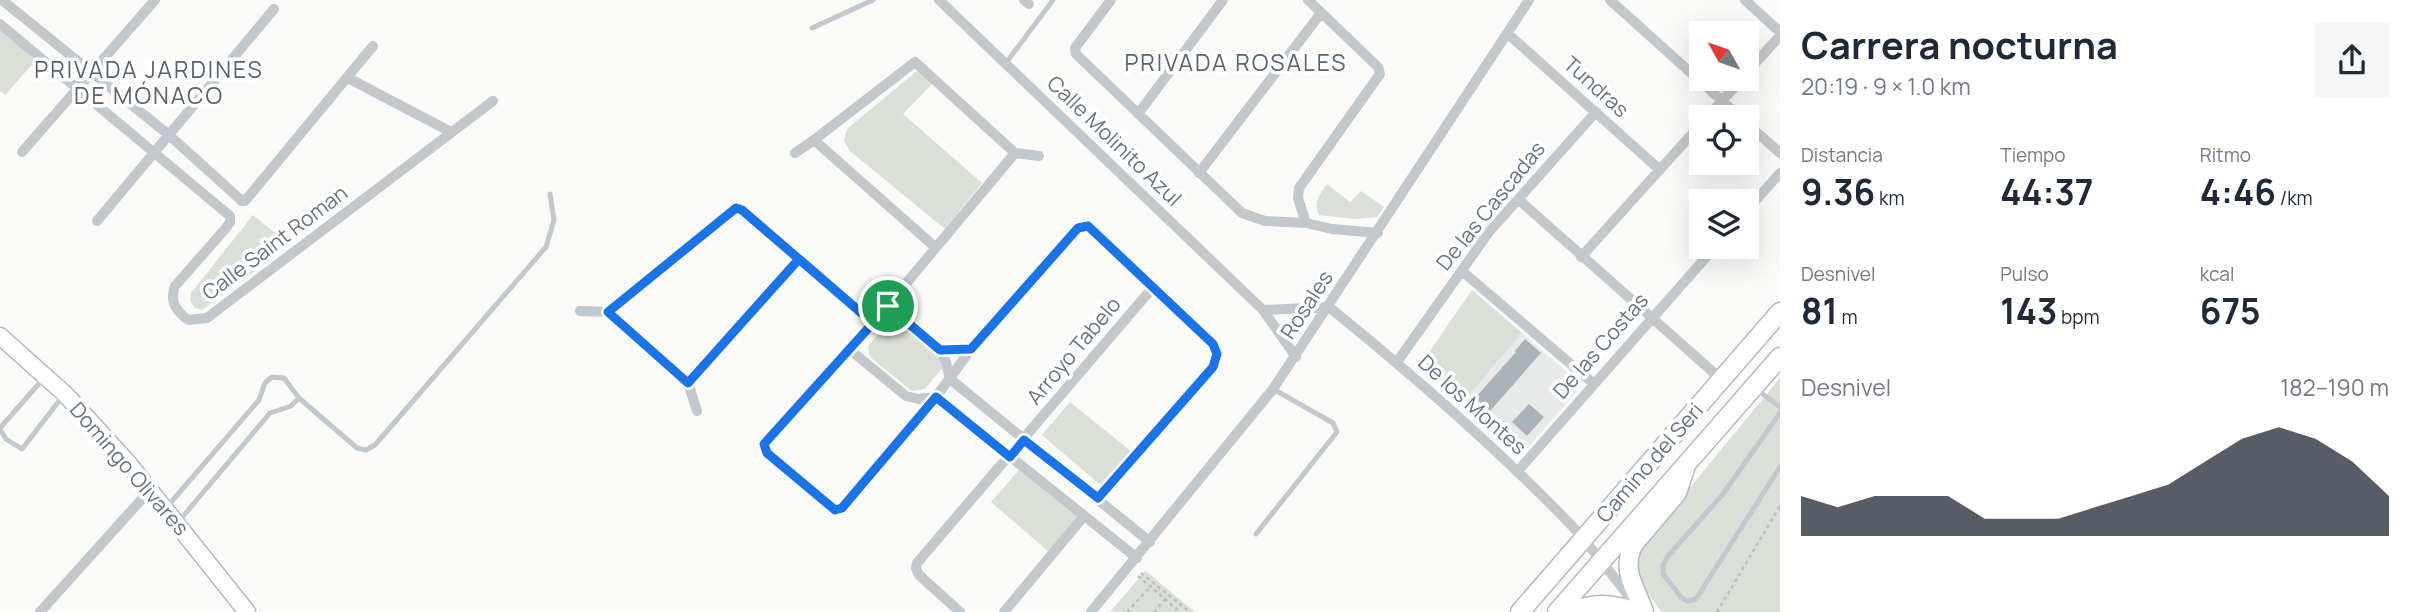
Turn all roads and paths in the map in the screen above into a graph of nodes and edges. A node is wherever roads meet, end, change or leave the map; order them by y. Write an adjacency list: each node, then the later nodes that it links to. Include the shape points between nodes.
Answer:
1 (2, 0): 18 (street)
2 (155, 0): 23 (street)
3 (873, 0): 15 (lane)
4 (939, 0): 22 (street, Calle Molinito Azul)
5 (1052, 0): 22 (lane)
6 (1111, 0): 32 (street, via 1075,48 1077,56)
7 (1223, 0): 32 (street)
8 (1308, 0): 13 (street)
9 (1530, 0): 16 (street, Rosales)
10 (1610, 0): 28 (street)
11 (1745, 0): 17 (street)
12 (274, 9): 35 (street)
13 (1321, 13): 45 (street); 51 (street, via 1378,67 1379,79 1299,188)
14 (0, 24): 20 (street)
15 (812, 28)
16 (1507, 33): 31 (street, Tundras); 52 (street, Rosales)
17 (1780, 34): 21 (street)
18 (45, 35): 20 (street); 23 (street)
19 (373, 46): 24 (street)
20 (31, 50): 25 (street)
21 (1759, 58)
22 (1006, 63): 61 (street, Calle Molinito Azul)
23 (92, 72): 25 (street); 35 (street)
24 (348, 78): 33 (street); 35 (street, via 245,201)
25 (77, 88): 38 (street); 39 (street)
26 (1731, 91): 28 (street)
27 (493, 101): 33 (street, Calle Saint Roman)
28 (1722, 101): 29 (street); 30 (street)
29 (1718, 105)
30 (1726, 105)
31 (1596, 112): 44 (street, Tundras); 49 (street, De las Cascadas)
32 (1138, 114): 45 (street)
33 (452, 132): 39 (street, Calle Saint Roman, via 207,318 196,321 180,314 173,292 226,228 230,216)
34 (1759, 134): 42 (street)
35 (169, 135): 39 (street)
36 (1689, 137): 44 (street)
37 (814, 140): 40 (street); 41 (street, via 913,57); 53 (street)
38 (22, 152)
39 (155, 152): 50 (street)
40 (795, 153)
41 (1015, 153): 43 (street); 53 (street)
42 (1780, 153)
43 (1039, 156)
44 (1660, 170): 54 (street)
45 (1199, 173): 51 (street, via 1242,213 1265,221)
46 (1780, 173): 48 (street)
47 (550, 194): 83 (lane, via 554,220 546,247 375,445 357,448)
48 (1759, 196)
49 (1518, 200): 54 (street); 57 (street, De las Cascadas)
50 (97, 221)
51 (1306, 223): 52 (street)
52 (1378, 233): 60 (street, Rosales)
53 (935, 247): 59 (street)
54 (1581, 257): 65 (street)
55 (799, 259): 63 (street, via 742,210 733,209); 66 (street); 77 (street)
56 (1704, 259): 65 (street, De las Costas)
57 (1462, 271): 73 (street, De las Cascadas); 78 (street)
58 (1154, 286): 69 (street, via 1093,228 1082,226); 88 (street, Arroyo Tabelo); 94 (street, via 1213,344 1216,360)
59 (888, 306): 66 (street); 70 (street)
60 (1329, 307): 61 (street); 71 (street, Rosales); 73 (street, De los Montes)
61 (1263, 310): 71 (street, Calle Molinito Azul)
62 (580, 311): 63 (street)
63 (608, 312): 77 (street)
64 (1780, 312): 76 (main road, Camino del Seri)
65 (1652, 318): 76 (street); 78 (street, De las Costas)
66 (873, 323): 68 (street)
67 (0, 336): 74 (main road, Domingo Olivares)
68 (849, 349): 82 (street, via 906,396); 82 (street, via 764,444 767,453 831,509 842,508)
69 (971, 349): 70 (street); 75 (street)
70 (940, 350): 75 (street)
71 (1296, 357): 80 (street, Rosales)
72 (1780, 357): 79 (main road, Camino del Seri)
73 (1397, 362): 92 (street, De los Montes)
74 (45, 377): 81 (main road, Domingo Olivares); 87 (lane)
75 (950, 379): 82 (street); 88 (street)
76 (1722, 380): 100 (main road, Camino del Seri)
77 (688, 383): 85 (street)
78 (1594, 384): 92 (street, De las Costas)
79 (1754, 387): 84 (lane); 90 (main road, Camino del Seri)
80 (1273, 389): 99 (lane, via 1333,423 1337,432); 101 (street, Rosales)
81 (65, 394): 87 (lane, via 22,449 6,439); 93 (main road, Domingo Olivares)
82 (936, 397): 89 (street)
83 (299, 398): 96 (lane, via 284,378 272,377 259,400); 98 (lane, via 270,413)
84 (1780, 407)
85 (697, 411)
86 (1780, 413): 91 (lane, via 1723,494 1668,556 1663,573 1681,597 1696,599)
87 (0, 428)
88 (1024, 440): 89 (street, Arroyo Tabelo); 94 (street)
89 (1010, 457): 97 (street); 109 (street, Arroyo Tabelo, via 916,568)
90 (1687, 463): 103 (main road, Camino del Seri); 121 (main road, via 1677,493 1630,552 1629,575)
91 (1780, 467)
92 (1517, 472): 100 (street, De los Montes)
93 (150, 490): 96 (main road, Domingo Olivares); 107 (street)
94 (1098, 498): 101 (street)
95 (1780, 506): 122 (path)
96 (165, 509): 98 (main road, Domingo Olivares)
97 (1084, 516): 102 (street); 110 (street)
98 (177, 523): 108 (main road, Domingo Olivares)
99 (1256, 534)
100 (1583, 540): 103 (street, De los Montes); 117 (main road, Camino del Seri)
101 (1150, 542): 102 (street, Rosales)
102 (1137, 558): 111 (street, Rosales)
103 (1601, 561): 118 (main road, Camino del Seri); 121 (street, De los Montes)
104 (1150, 587): 105 (path); 112 (path); 116 (path, via 1139,575)
105 (1165, 600): 106 (path); 113 (path)
106 (1174, 607): 114 (path); 115 (path)
107 (40, 612)
108 (247, 612)
109 (960, 612)
110 (1004, 612)
111 (1091, 612)
112 (1128, 612)
113 (1154, 612)
114 (1170, 612)
115 (1180, 612)
116 (1190, 612)
117 (1520, 612)
118 (1557, 612)
119 (1572, 612): 120 (main road, via 1601,604)
120 (1635, 612)
121 (1643, 612)
122 (1717, 612)

